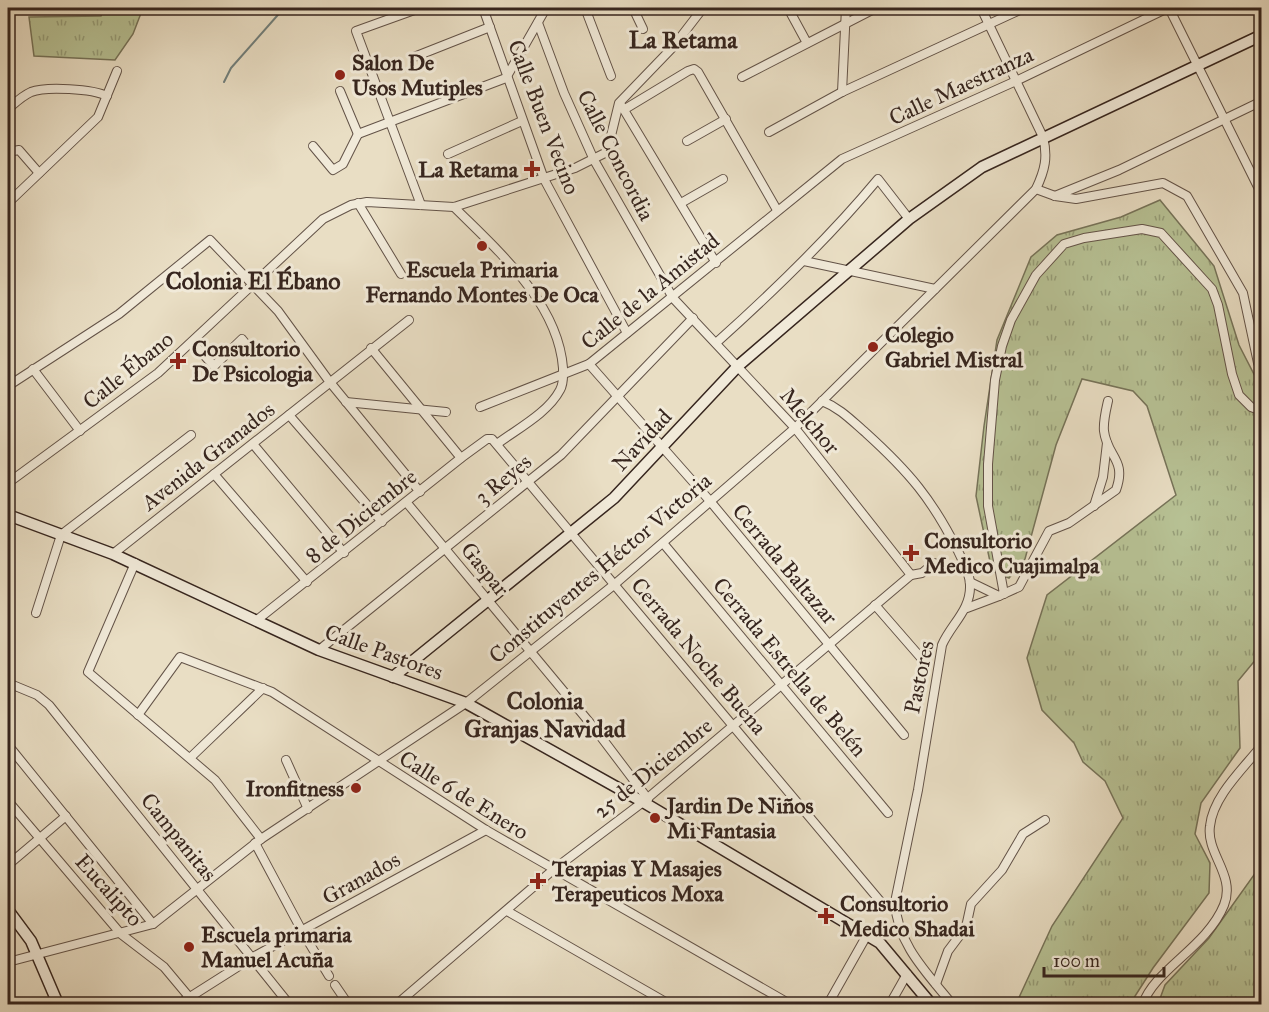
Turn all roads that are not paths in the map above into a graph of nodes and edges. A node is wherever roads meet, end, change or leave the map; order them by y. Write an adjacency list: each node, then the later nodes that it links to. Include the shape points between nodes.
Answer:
1 (420, 8): 36 (street, via 356,31)
2 (483, 8): 16 (street, Calle Buen Vecino)
3 (546, 8): 13 (street)
4 (585, 8): 23 (street)
5 (633, 8): 17 (street)
6 (703, 8): 31 (street)
7 (788, 8): 19 (street)
8 (846, 8): 14 (street)
9 (876, 8): 14 (street)
10 (981, 8): 15 (street)
11 (1024, 8): 15 (street)
12 (1169, 8): 21 (street); 26 (street, Calle Maestranza)
13 (538, 22): 25 (street); 44 (street, Calle Concordia)
14 (845, 23): 19 (street); 28 (street)
15 (988, 24): 26 (street); 28 (street)
16 (490, 27): 20 (street); 25 (street, Calle Buen Vecino)
17 (643, 29)
18 (1262, 35): 21 (street, Navidad)
19 (807, 43): 24 (street)
20 (414, 57)
21 (1197, 65): 33 (street); 39 (street, Navidad)
22 (117, 71): 29 (street)
23 (611, 76)
24 (742, 77)
25 (506, 78): 35 (street, Calle Buen Vecino); 36 (street)
26 (1016, 81): 39 (street); 56 (street, Calle Maestranza, via 842,159)
27 (340, 91): 38 (street)
28 (842, 92): 37 (street)
29 (107, 96): 32 (street, via 42,89 25,95); 45 (street, via 98,117)
30 (1262, 101): 33 (street)
31 (622, 106): 34 (street, via 694,69); 44 (street, via 607,153); 53 (street)
32 (8, 109)
33 (1226, 118): 49 (street); 50 (street)
34 (726, 119): 40 (street); 56 (street)
35 (522, 121): 43 (street); 46 (street, Calle Buen Vecino)
36 (391, 123): 38 (street); 54 (street)
37 (769, 132)
38 (358, 135): 41 (street, via 343,164 333,170)
39 (1043, 137): 48 (street, via 1046,162); 57 (street, Navidad, via 982,167)
40 (687, 141)
41 (313, 146)
42 (8, 152): 45 (street, via 19,150)
43 (448, 154)
44 (594, 160): 46 (street); 64 (street, Calle Concordia)
45 (39, 173): 51 (street)
46 (544, 179): 55 (street); 67 (street, Calle Buen Vecino)
47 (723, 179): 53 (street)
48 (1036, 189): 50 (street); 63 (street, Constituyentes Héctor Victoria)
49 (1262, 195)
50 (1055, 196): 68 (street, via 1076,199 1163,183 1186,196 1243,293)
51 (8, 203)
52 (358, 203): 54 (street, Calle Ébano); 61 (street); 62 (street, Calle Ébano, via 323,219)
53 (681, 203): 59 (street)
54 (421, 205): 55 (street, Calle Ébano)
55 (454, 207): 77 (street, via 497,249 538,302 558,339)
56 (777, 210): 59 (street, Calle de la Amistad)
57 (909, 219): 58 (street, via 878,178); 60 (street, Navidad)
58 (804, 261): 60 (street); 70 (street)
59 (716, 263): 64 (street, Calle de la Amistad)
60 (848, 269): 63 (street); 74 (street, Navidad)
61 (401, 274)
62 (254, 284): 69 (street, Calle Ébano); 75 (street, via 214,242 205,242 119,314); 78 (street, via 289,324)
63 (935, 289): 83 (street, Constituyentes Héctor Victoria)
64 (673, 298): 65 (street, Melchor); 67 (street, Calle de la Amistad)
65 (693, 318): 70 (street, Melchor); 80 (street, 3 Reyes)
66 (410, 320): 71 (street, Avenida Granados)
67 (627, 333): 73 (street, Calle de la Amistad)
68 (1257, 335): 76 (street)
69 (192, 342): 72 (street, via 214,366 242,339); 90 (street, Calle Ébano, via 158,373)
70 (716, 343): 74 (street, Melchor)
71 (371, 348): 78 (street, Avenida Granados); 85 (street)
72 (254, 354)
73 (589, 364): 77 (street, Calle de la Amistad); 80 (street, Cerrada Baltazar)
74 (738, 366): 89 (street, Melchor); 96 (street, Navidad)
75 (33, 369): 79 (street); 90 (street)
76 (1262, 369)
77 (563, 374): 84 (street, Calle de la Amistad); 95 (street, via 564,382 556,396)
78 (329, 381): 82 (street); 88 (street, Avenida Granados)
79 (8, 386)
80 (619, 397): 96 (street, Cerrada Baltazar); 99 (street, 3 Reyes)
81 (1108, 401): 93 (street, via 1104,429)
82 (346, 402): 85 (street); 101 (street)
83 (822, 402): 89 (street, Constituyentes Héctor Victoria); 117 (street, via 837,407 923,490 942,519)
84 (480, 407)
85 (420, 409): 87 (street); 97 (street)
86 (1262, 411): 119 (street, via 1239,395 1212,289 1161,233 1142,229 1064,244 1036,275 1011,320 995,380 988,506)
87 (446, 412)
88 (289, 415): 94 (street, Avenida Granados); 106 (street)
89 (795, 428): 102 (street, Constituyentes Héctor Victoria); 115 (street, Melchor)
90 (80, 431): 100 (street, Calle Ébano)
91 (191, 435): 108 (street)
92 (487, 439): 95 (street, Cerrada Noche Buena); 97 (street, 8 de Diciembre)
93 (1107, 442): 104 (street, via 1103,477); 104 (street, via 1120,467 1119,481 1116,490)
94 (253, 444): 98 (street, Avenida Granados); 111 (street)
95 (497, 444): 99 (street, Cerrada Noche Buena)
96 (663, 447): 102 (street, Cerrada Baltazar); 107 (street, Navidad, via 614,498)
97 (461, 459): 101 (street, 8 de Diciembre)
98 (214, 474): 112 (street, Avenida Granados); 116 (street)
99 (529, 481): 107 (street, Cerrada Noche Buena); 110 (street, 3 Reyes)
100 (8, 483)
101 (420, 492): 103 (street, 8 de Diciembre)
102 (710, 501): 109 (street, Constituyentes Héctor Victoria); 125 (street, Cerrada Baltazar)
103 (407, 503): 106 (street, 8 de Diciembre); 110 (street, Gaspar)
104 (1094, 506): 119 (street, via 1049,531 1019,587)
105 (8, 515): 108 (street, Calle Pastores)
106 (382, 522): 111 (street, 8 de Diciembre)
107 (573, 533): 118 (street, Cerrada Noche Buena); 120 (street, Navidad)
108 (61, 535): 112 (street, Calle Pastores); 123 (street)
109 (663, 543): 118 (street, Constituyentes Héctor Victoria); 131 (street, Cerrada Estrella de Belén)
110 (446, 548): 120 (street, Gaspar); 126 (street, 3 Reyes)
111 (344, 553): 116 (street, 8 de Diciembre)
112 (113, 554): 113 (street, Calle Pastores)
113 (135, 563): 124 (street, Calle Pastores); 134 (street, via 88,672)
114 (934, 563): 115 (street, 25 de Diciembre, via 922,573)
115 (911, 575): 121 (street, 25 de Diciembre)
116 (307, 582): 124 (street, 8 de Diciembre)
117 (970, 582): 119 (street); 122 (street, Pastores)
118 (615, 584): 127 (street, Constituyentes Héctor Victoria); 135 (street, Cerrada Noche Buena)
119 (1001, 595): 122 (street)
120 (488, 600): 127 (street, Gaspar); 129 (street, Navidad)
121 (875, 605): 125 (street, 25 de Diciembre); 128 (street)
122 (966, 608): 167 (street, Pastores, via 942,645 895,902 895,918 905,944)
123 (36, 613)
124 (257, 620): 126 (street, Calle Pastores)
125 (829, 645): 131 (street, 25 de Diciembre); 136 (street, Cerrada Baltazar)
126 (320, 650): 129 (street, Calle Pastores)
127 (529, 652): 133 (street, Constituyentes Héctor Victoria); 143 (street, Gaspar, via 595,729)
128 (922, 660)
129 (393, 677): 133 (street, Calle Pastores)
130 (8, 682): 154 (street, Campanitas, via 49,705)
131 (782, 685): 135 (street, 25 de Diciembre); 146 (street, Cerrada Estrella de Belén)
132 (263, 688): 134 (street, Calle 6 de Enero, via 180,657); 140 (street); 142 (street, Calle 6 de Enero)
133 (466, 703): 142 (street, Constituyentes Héctor Victoria); 143 (street, Calle Pastores)
134 (138, 715): 140 (street)
135 (733, 726): 143 (street, 25 de Diciembre); 155 (street, Cerrada Noche Buena)
136 (904, 735)
137 (8, 745): 139 (street)
138 (1262, 745): 182 (street, via 1217,803 1211,818 1210,841 1226,878 1224,905 1200,941 1153,985)
139 (11, 757): 147 (street)
140 (190, 758): 151 (street, via 214,780)
141 (286, 760): 145 (street)
142 (378, 763): 145 (street, Constituyentes Héctor Victoria); 149 (street, Calle 6 de Enero)
143 (645, 800): 153 (street, 25 de Diciembre); 161 (street, Calle Pastores)
144 (8, 801): 150 (street, Eucalipto)
145 (308, 809): 151 (street, Constituyentes Héctor Victoria)
146 (888, 813)
147 (66, 816): 150 (street); 158 (street)
148 (1045, 820): 167 (street, via 1023,834 1002,870 971,904 966,927 948,951)
149 (486, 830): 153 (street, Calle 6 de Enero); 159 (street, Granados)
150 (40, 839): 152 (street); 160 (street, Eucalipto)
151 (258, 842): 154 (street, Constituyentes Héctor Victoria); 159 (street)
152 (8, 865)
153 (553, 870): 157 (street, 25 de Diciembre); 177 (street, Calle 6 de Enero)
154 (199, 888): 158 (street, Constituyentes Héctor Victoria); 163 (street, Campanitas)
155 (880, 901)
156 (8, 910): 162 (street)
157 (507, 911): 175 (street, 25 de Diciembre); 176 (street)
158 (153, 924): 160 (street, Constituyentes Héctor Victoria)
159 (302, 931): 163 (street, Granados); 166 (street)
160 (121, 934): 162 (street, Constituyentes Héctor Victoria); 169 (street, Eucalipto, via 164,967)
161 (867, 935): 165 (street, Calle Pastores, via 887,949); 178 (street)
162 (37, 954): 164 (street, Constituyentes Héctor Victoria); 170 (street)
163 (253, 957): 169 (street, Granados); 173 (street, Campanitas)
164 (8, 962)
165 (907, 974): 179 (street); 180 (street, Calle Pastores)
166 (329, 976)
167 (936, 984): 181 (street, Pastores)
168 (335, 985): 174 (street)
169 (188, 997): 171 (street, Granados); 172 (street, Eucalipto)
170 (58, 1005)
171 (179, 1005)
172 (195, 1005)
173 (289, 1005)
174 (348, 1005)
175 (396, 1005)
176 (669, 1005)
177 (790, 1005)
178 (828, 1005)
179 (890, 1005)
180 (931, 1005)
181 (952, 1005)
182 (1143, 1005)

